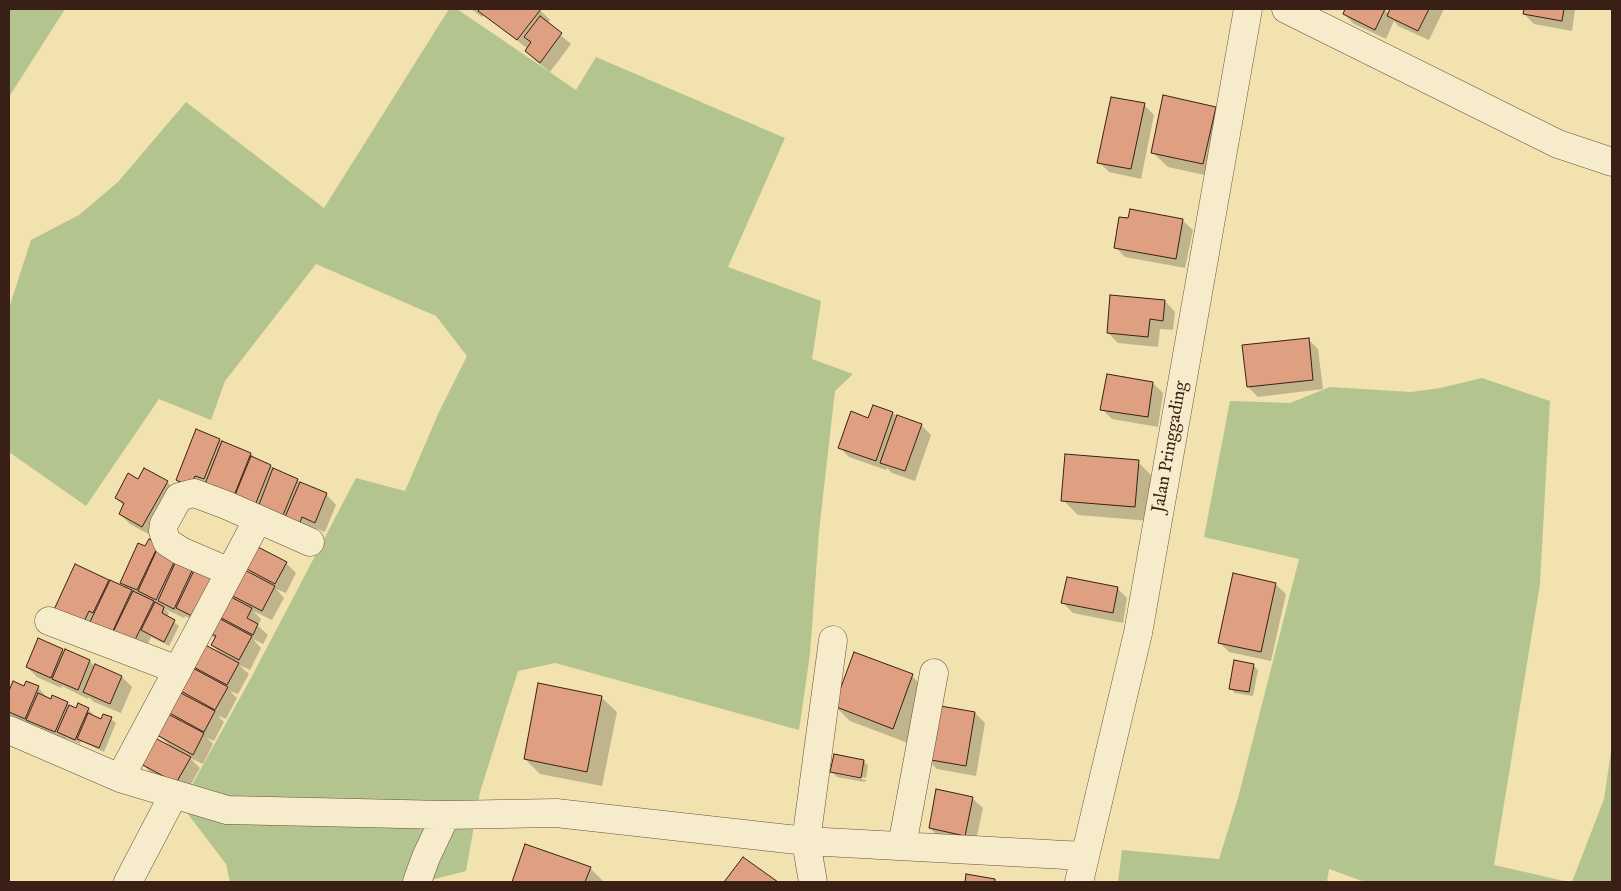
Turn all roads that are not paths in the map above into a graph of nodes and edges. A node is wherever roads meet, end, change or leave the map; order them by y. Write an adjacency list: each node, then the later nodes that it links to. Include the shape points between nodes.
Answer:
1 (1248, 9): 17 (street, Jalan Pringgading, via 1138,633)
2 (1286, 9): 3 (street, via 1558,144)
3 (1612, 162)
4 (258, 519): 5 (street); 6 (street); 6 (street, via 194,493 179,496 170,511 163,531 167,542)
5 (310, 542)
6 (230, 572): 9 (street)
7 (49, 621): 9 (street)
8 (833, 640): 15 (street)
9 (178, 670): 12 (street)
10 (934, 673): 16 (street)
11 (9, 730): 12 (street)
12 (120, 778): 13 (street)
13 (174, 794): 14 (street, via 227,810); 18 (street)
14 (446, 815): 15 (street, via 556,813); 19 (street)
15 (806, 841): 16 (street); 20 (street)
16 (902, 846): 17 (street)
17 (1084, 856): 21 (street, Jalan Pringgading)
18 (128, 882)
19 (417, 882)
20 (814, 882)
21 (1079, 882)

